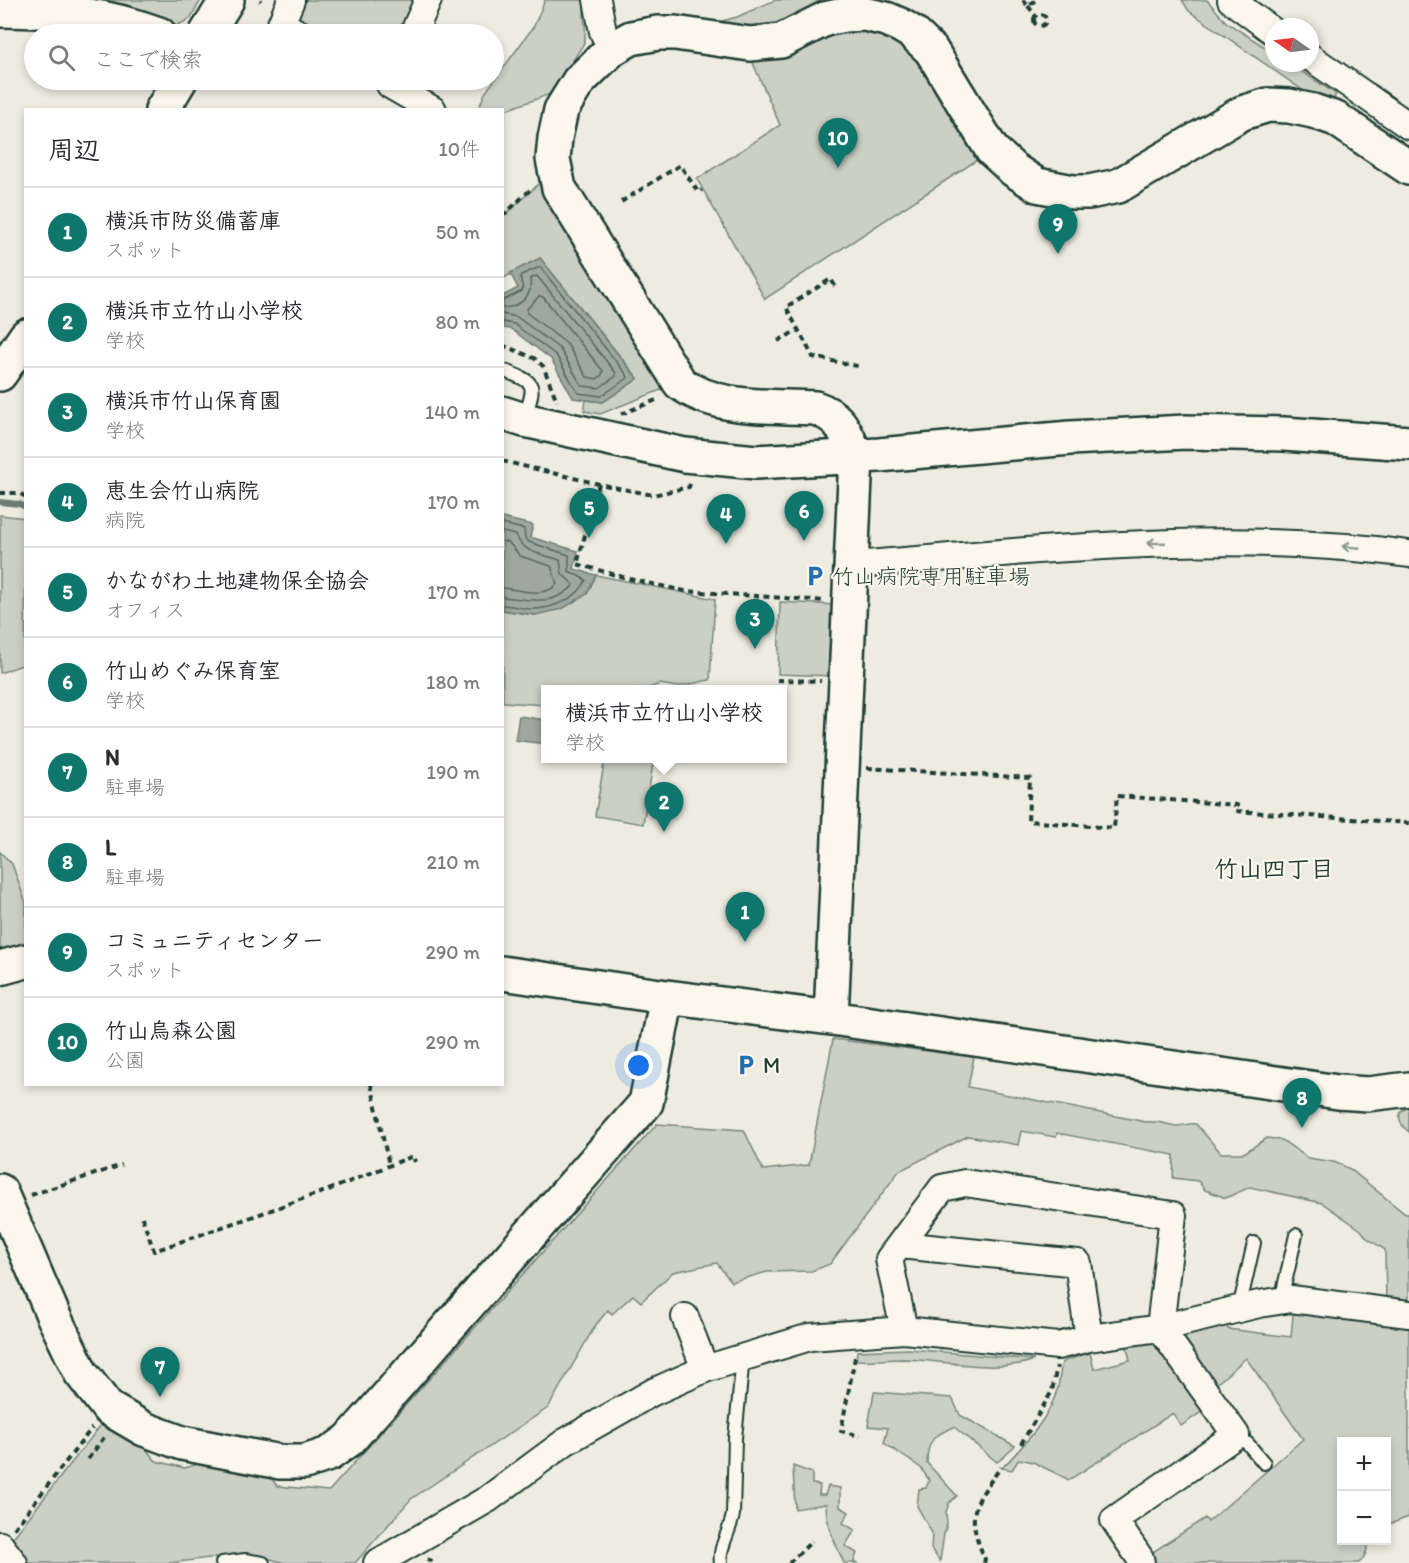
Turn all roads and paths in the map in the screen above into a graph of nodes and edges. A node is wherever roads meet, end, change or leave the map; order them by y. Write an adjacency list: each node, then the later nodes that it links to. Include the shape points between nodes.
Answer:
1 (227, 0): 13 (street)
2 (291, 0): 14 (street)
3 (428, 0): 15 (street)
4 (597, 0): 17 (street, via 603,32)
5 (1023, 0): 9 (path)
6 (1036, 0): 9 (path)
7 (1231, 0): 16 (street)
8 (44, 5): 10 (street); 12 (street)
9 (1028, 6): 11 (path)
10 (0, 10)
11 (1035, 15)
12 (132, 24)
13 (212, 24)
14 (281, 24)
15 (417, 24)
16 (1265, 25)
17 (612, 49): 24 (street, via 579,81 561,110); 25 (street, via 631,38 658,33 750,44 781,41 844,15 886,19 913,33 931,50 1001,159 1037,185 1073,192 1118,186 1242,113 1268,105 1301,108 1336,119)
18 (1319, 63): 23 (street)
19 (174, 90): 21 (street)
20 (402, 90): 22 (street)
21 (163, 108)
22 (430, 108)
23 (1409, 126)
24 (555, 166): 28 (path); 42 (street, via 559,188 680,383 708,399 727,403 829,412 844,430)
25 (1409, 168)
26 (702, 190): 27 (path, via 698,192 680,165)
27 (621, 202)
28 (504, 214)
29 (835, 286): 30 (path, via 831,279 786,307)
30 (798, 330): 32 (path); 34 (path, via 813,357)
31 (24, 339): 36 (street)
32 (778, 341)
33 (504, 346): 38 (path, via 543,366)
34 (862, 367)
35 (504, 371): 39 (lane, via 531,384 532,392)
36 (0, 374)
37 (669, 395): 40 (path)
38 (559, 405)
39 (513, 417): 42 (street, via 685,455 756,462)
40 (613, 417)
41 (1409, 443): 42 (street, via 1186,432)
42 (856, 456): 49 (street)
43 (504, 461): 45 (path)
44 (692, 477): 45 (path, via 689,487 653,495)
45 (599, 484): 50 (path, via 577,564 685,591)
46 (0, 493): 47 (path)
47 (24, 496)
48 (1409, 554): 49 (street, one-way to 49, via 1357,547 1228,541)
49 (852, 565): 52 (street)
50 (833, 602)
51 (777, 680): 52 (path)
52 (846, 682): 53 (street)
53 (842, 767): 54 (path, via 1030,778 1028,821 1114,828 1117,795 1237,805 1236,811); 59 (street)
54 (1409, 823)
55 (24, 962): 56 (street)
56 (0, 968)
57 (504, 973): 58 (street)
58 (667, 997): 59 (street); 65 (street, via 646,1103 349,1440 328,1454 305,1462 280,1462 182,1443 144,1429 108,1408 81,1373 53,1315)
59 (831, 1018): 61 (street, via 1338,1092 1368,1094)
60 (371, 1086): 64 (path)
61 (1409, 1089)
62 (415, 1162): 64 (path, via 413,1156)
63 (122, 1165): 65 (path)
64 (389, 1165): 66 (path, via 331,1190 154,1251)
65 (14, 1193)
66 (142, 1217)
67 (1296, 1235): 70 (lane)
68 (1254, 1243): 71 (lane)
69 (900, 1245): 74 (street, via 942,1188 965,1183 1173,1215); 75 (street, via 889,1259); 76 (street, via 1078,1263)
70 (1281, 1300): 71 (street); 72 (street)
71 (1239, 1309): 74 (street)
72 (1409, 1314)
73 (685, 1317): 80 (street)
74 (1160, 1328): 76 (street); 82 (street)
75 (904, 1330): 77 (street); 78 (street, via 810,1337)
76 (1089, 1338): 77 (street)
77 (1058, 1346): 84 (path, via 1052,1391)
78 (743, 1357): 80 (street); 95 (lane, via 733,1514)
79 (855, 1357): 83 (path, via 841,1431)
80 (705, 1369): 94 (street, via 653,1392 565,1442 488,1498)
81 (93, 1427): 87 (path)
82 (1236, 1435): 85 (lane); 98 (street, via 1114,1520)
83 (860, 1436)
84 (1022, 1444)
85 (1264, 1463)
86 (1001, 1467): 97 (path, via 980,1494 974,1509 975,1536)
87 (4, 1541): 91 (street)
88 (812, 1541): 96 (path)
89 (0, 1560): 90 (lane)
90 (6, 1563)
91 (14, 1563)
92 (222, 1563): 93 (lane)
93 (263, 1563)
94 (377, 1563)
95 (721, 1563)
96 (789, 1563)
97 (984, 1563)
98 (1141, 1563)

